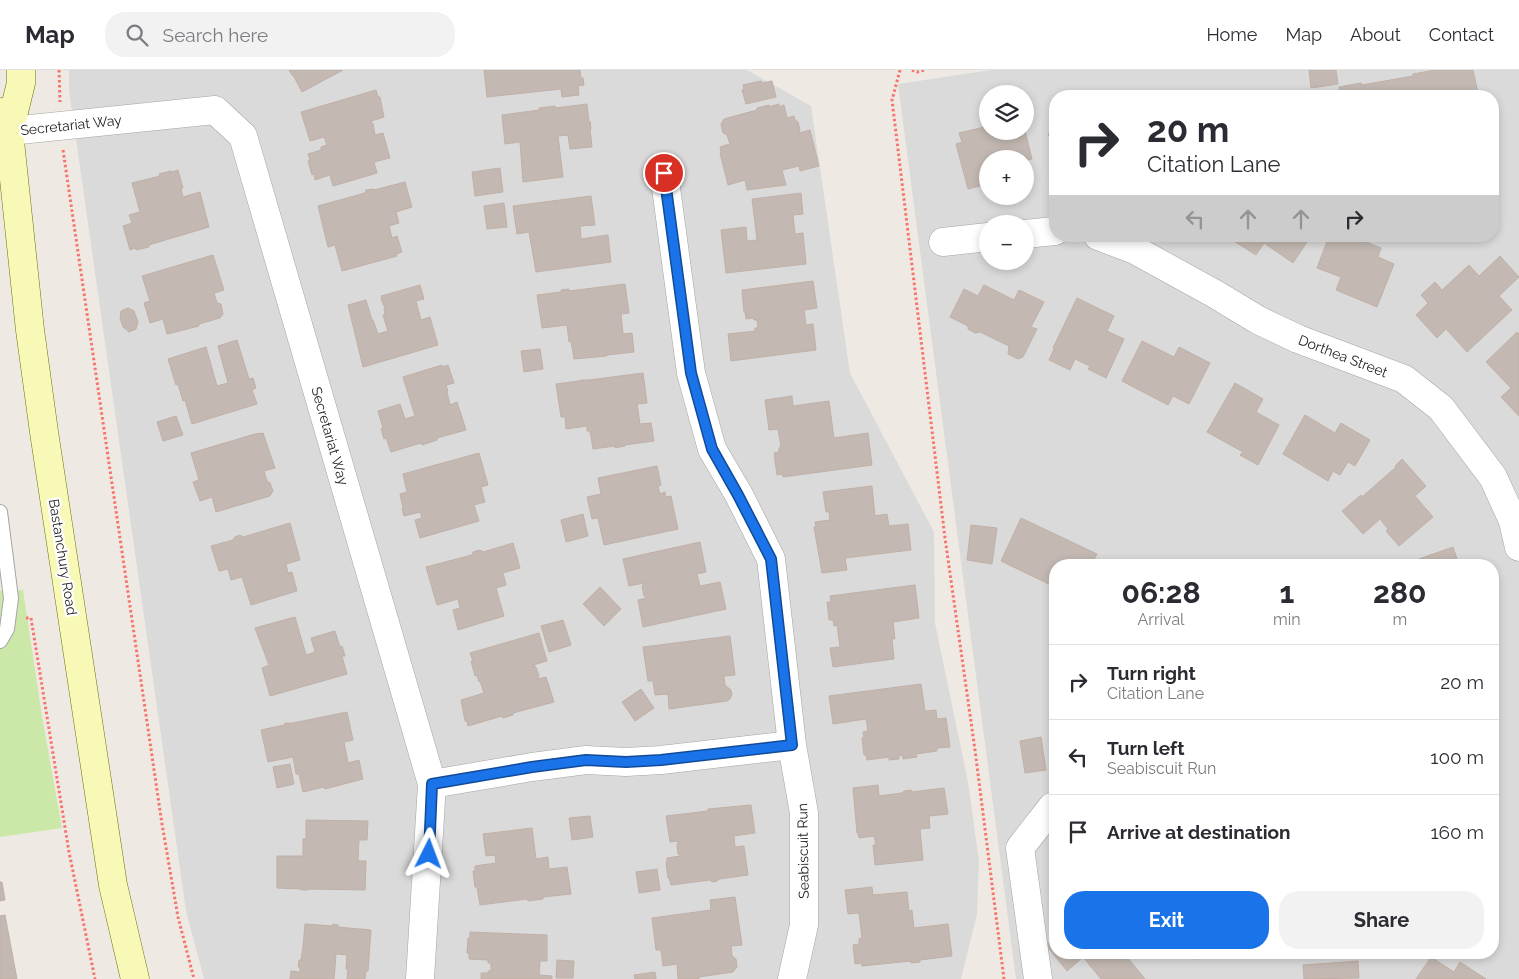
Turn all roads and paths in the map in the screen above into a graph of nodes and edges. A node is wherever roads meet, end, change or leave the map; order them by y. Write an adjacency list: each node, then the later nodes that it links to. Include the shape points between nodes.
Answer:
1 (21, 70): 6 (main road, Bastanchury Road, via 21,83)
2 (59, 70): 7 (path)
3 (900, 70): 26 (path, via 892,100 945,538)
4 (912, 70): 5 (path)
5 (925, 70)
6 (3, 125): 7 (street, Secretariat Way); 22 (main road, Bastanchury Road, via 44,432 113,885)
7 (61, 127): 19 (street, Secretariat Way, via 215,110 243,136); 23 (path, via 162,824 178,917)
8 (664, 173): 18 (street, Seabiscuit Run, via 691,373 712,449 771,559)
9 (1049, 232): 10 (street)
10 (1034, 233)
11 (979, 238): 12 (street)
12 (943, 242)
13 (1114, 242): 15 (street, Dorthea Street, via 1135,250 1258,320 1404,379 1441,408 1492,477 1513,522)
14 (0, 512): 16 (lane, via 11,598)
15 (1519, 547)
16 (8, 619): 17 (lane); 21 (path, via 30,618 68,852)
17 (0, 642)
18 (792, 745): 19 (street, via 661,760 586,760); 25 (street, Seabiscuit Run, via 804,812 804,925)
19 (432, 784): 24 (street, Secretariat Way)
20 (1049, 811): 27 (street, via 1020,848)
21 (95, 979)
22 (134, 979)
23 (194, 979)
24 (420, 979)
25 (792, 979)
26 (1004, 979)
27 (1038, 979)

